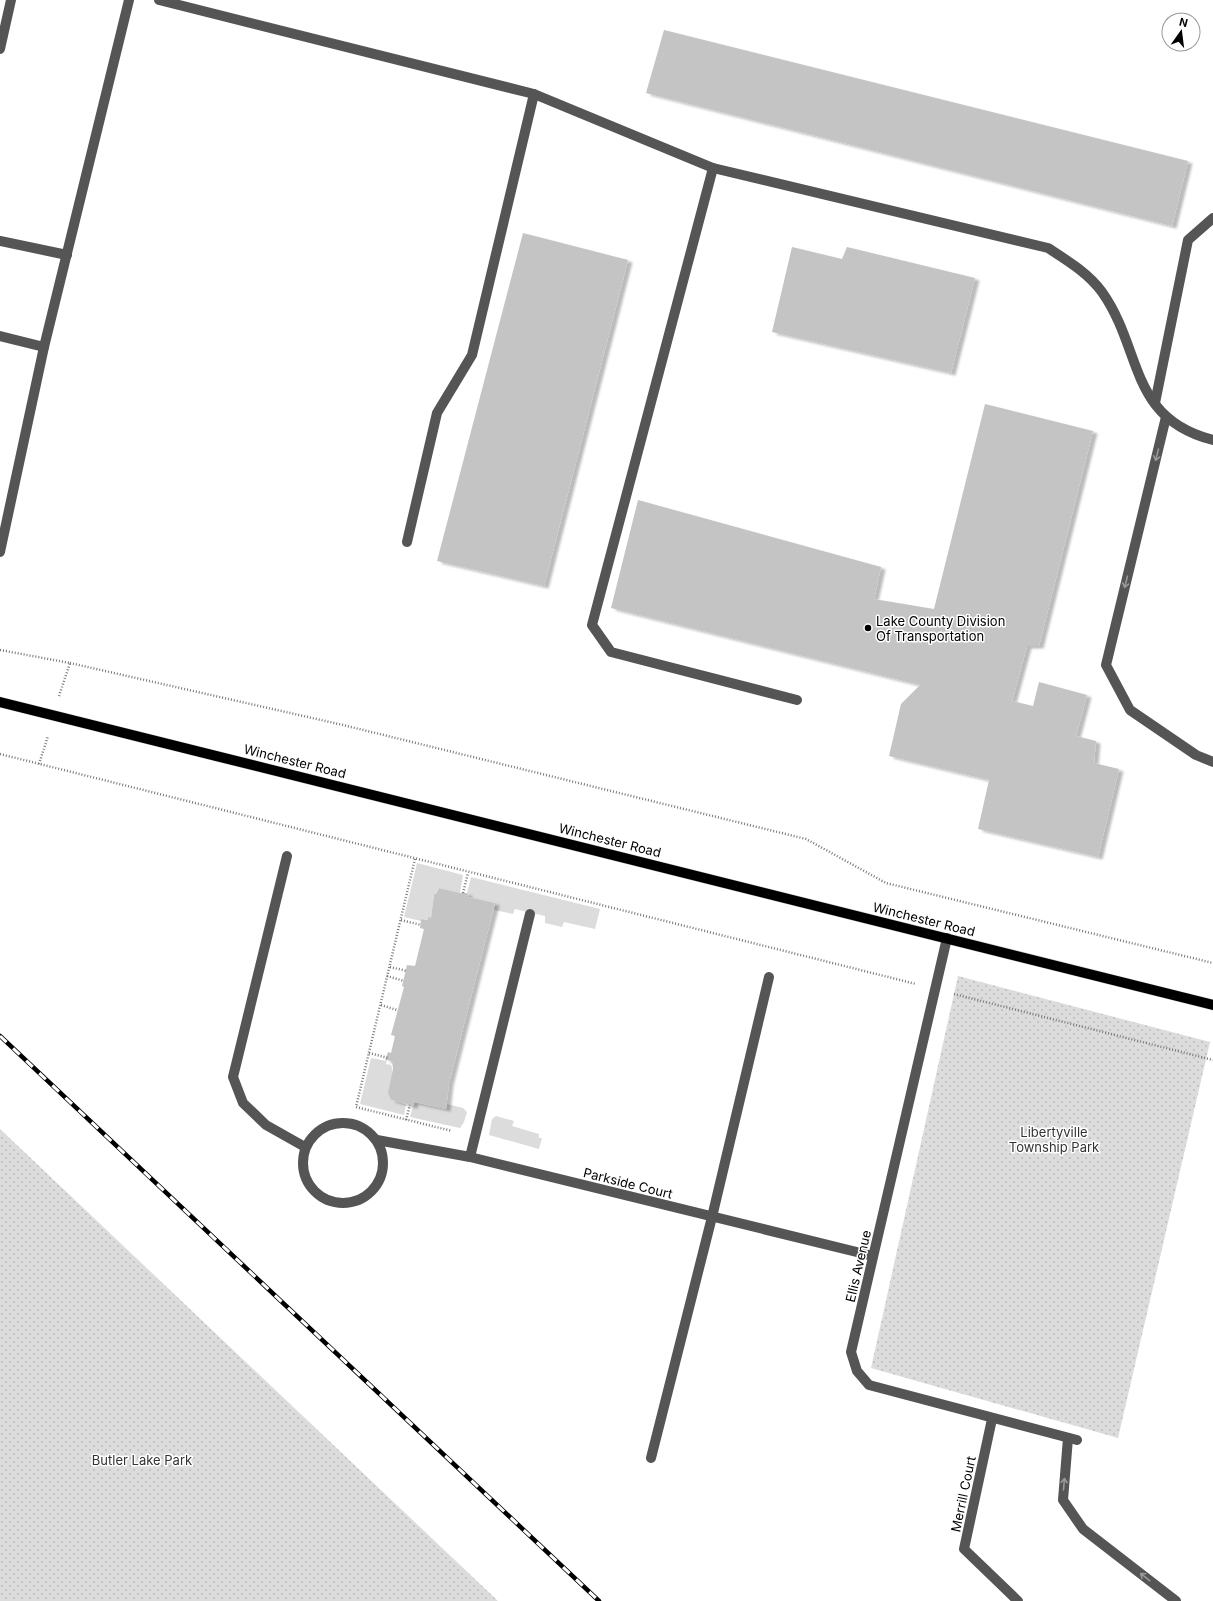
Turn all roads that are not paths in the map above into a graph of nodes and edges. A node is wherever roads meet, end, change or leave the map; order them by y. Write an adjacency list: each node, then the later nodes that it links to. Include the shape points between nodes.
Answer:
1 (11, 0): 4 (street)
2 (129, 0): 9 (street)
3 (159, 0): 5 (street)
4 (0, 49)
5 (534, 94): 6 (street); 15 (street, via 472,355 437,413)
6 (713, 168): 12 (street, via 1048,248 1078,267 1102,292 1118,319 1146,391); 17 (street, via 592,625 611,652)
7 (1213, 218): 12 (street, via 1188,240)
8 (0, 241): 9 (street)
9 (67, 255): 11 (street)
10 (0, 336): 11 (street)
11 (44, 347): 16 (street)
12 (1155, 403): 13 (street)
13 (1166, 417): 14 (street, via 1194,435); 19 (street, one-way to 19, via 1106,665 1130,710 1196,756)
14 (1213, 440)
15 (407, 542)
16 (0, 552)
17 (797, 700)
18 (0, 702): 22 (main road, Winchester Road)
19 (1213, 762)
20 (287, 856): 26 (street, via 233,1077 243,1103 266,1125)
21 (530, 914): 27 (street)
22 (947, 938): 24 (main road, Winchester Road); 29 (street, Ellis Avenue)
23 (769, 977): 28 (street)
24 (1213, 1004)
25 (377, 1140): 26 (street, Parkside Court, via 358,1125 334,1123 322,1127 312,1135); 26 (street, Parkside Court, via 382,1152 383,1165 380,1179 372,1191 360,1199 347,1203 333,1202 320,1196 310,1187 303,1174); 27 (street, Parkside Court)
26 (305, 1147)
27 (470, 1158): 28 (street, Parkside Court)
28 (712, 1217): 29 (street, Parkside Court); 31 (street)
29 (873, 1256): 30 (street, Ellis Avenue, via 851,1352 857,1371 869,1385)
30 (992, 1419): 32 (street, Merrill Court, via 964,1548); 33 (street, Ellis Avenue, one-way to 30, via 1083,1529 1063,1500 1072,1439)
31 (651, 1458)
32 (1018, 1601)
33 (1176, 1601)

